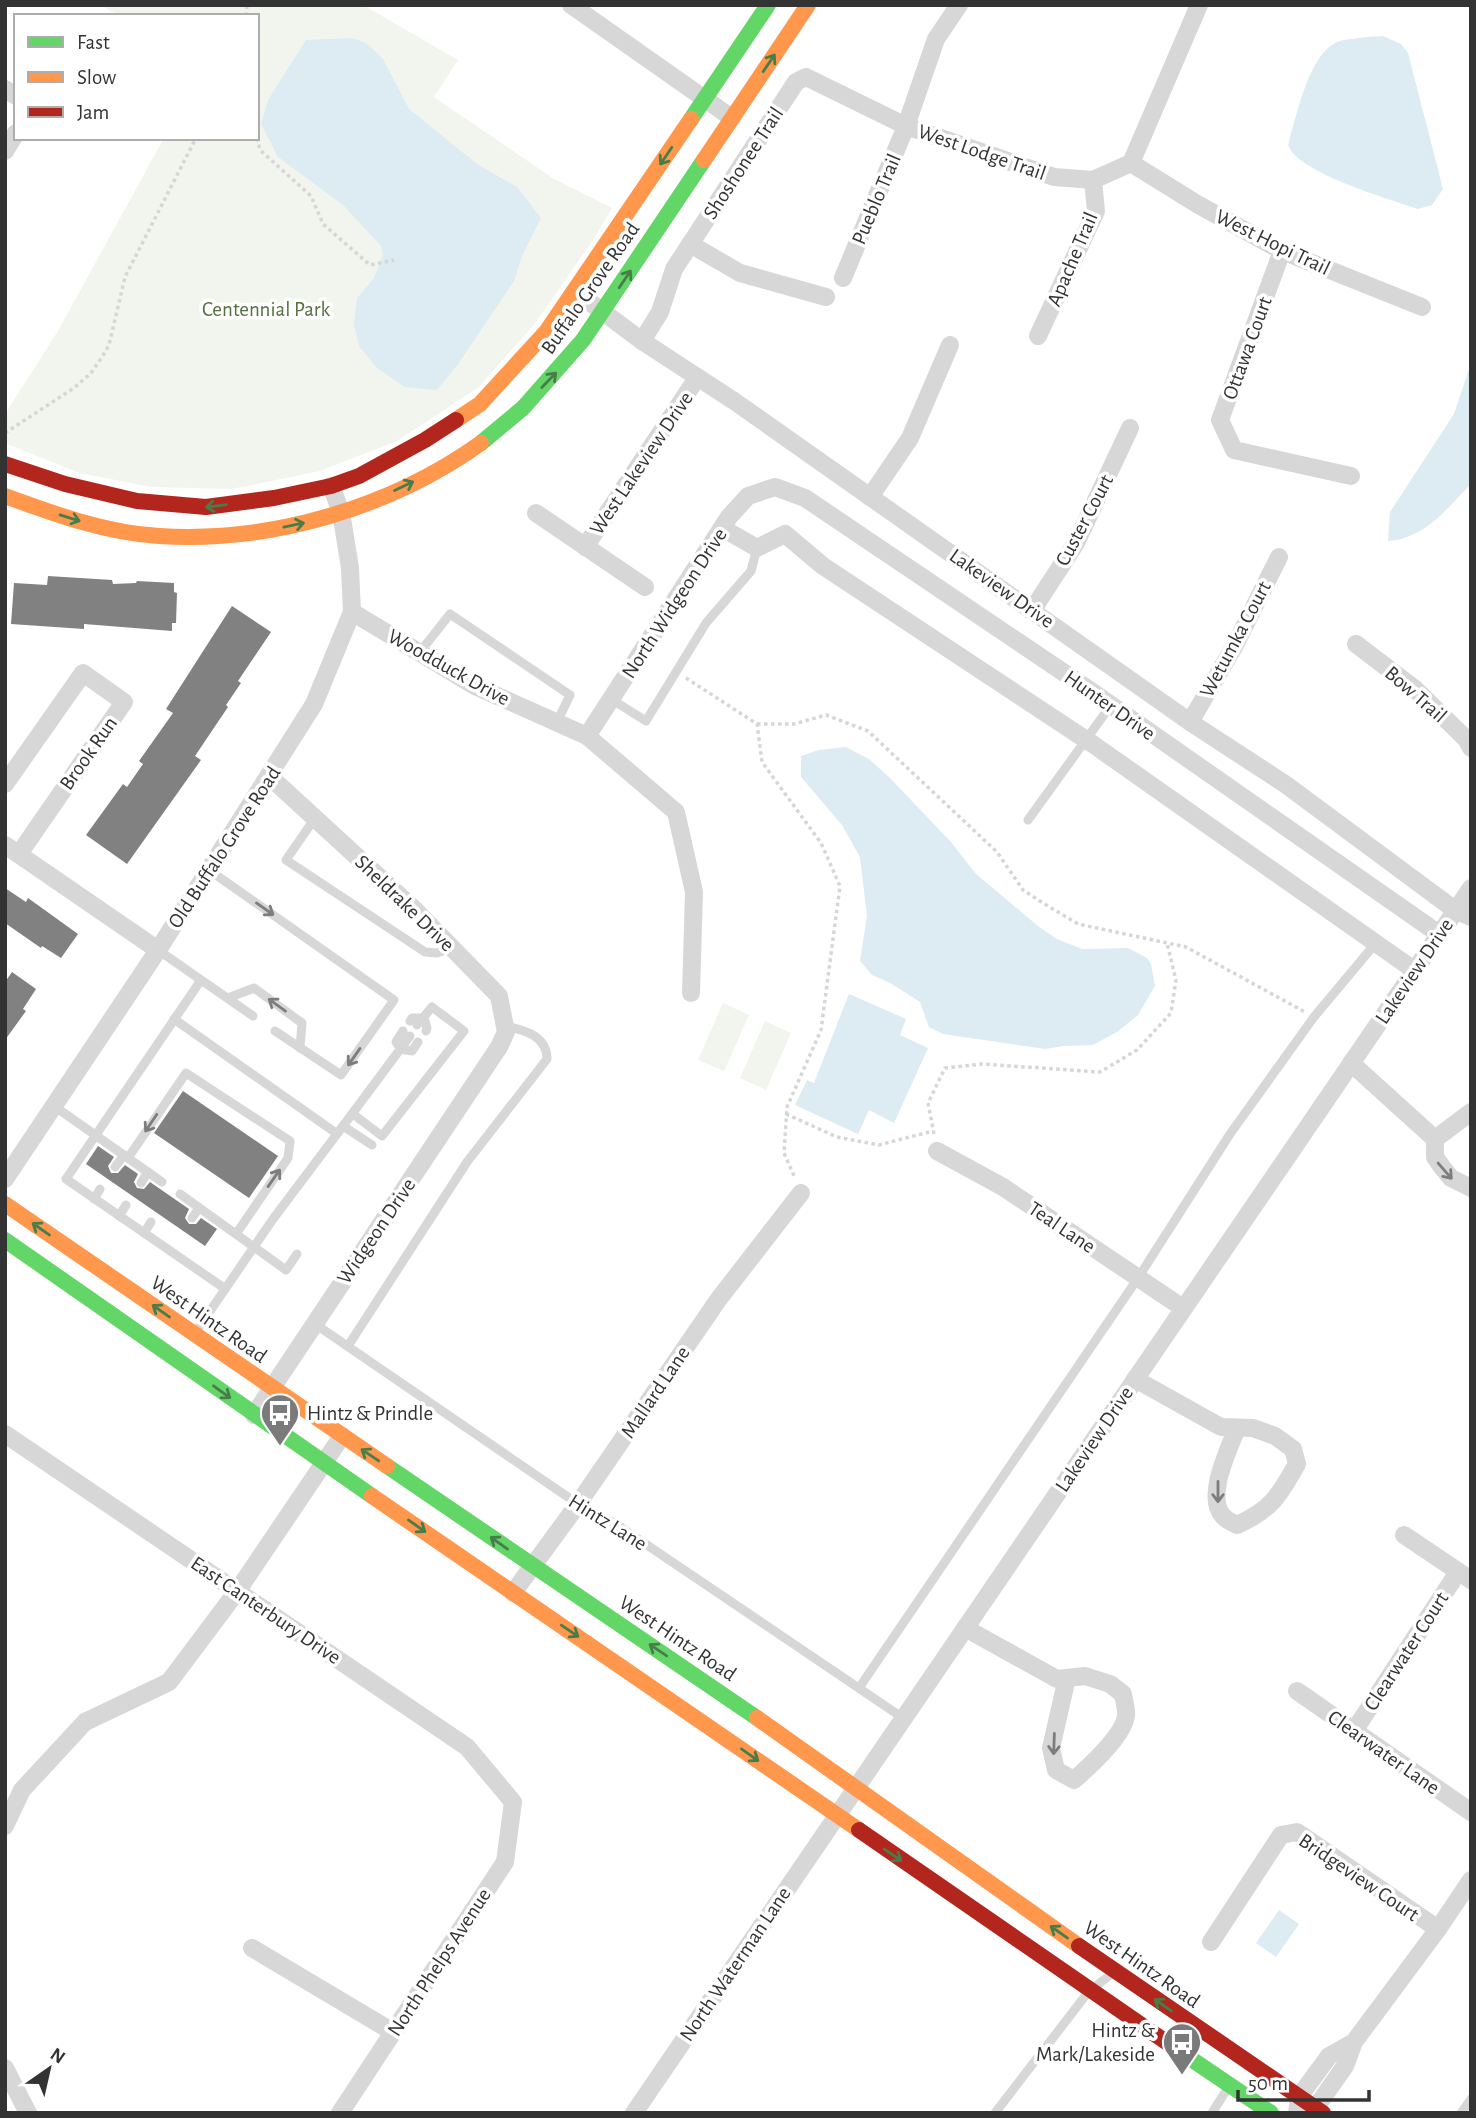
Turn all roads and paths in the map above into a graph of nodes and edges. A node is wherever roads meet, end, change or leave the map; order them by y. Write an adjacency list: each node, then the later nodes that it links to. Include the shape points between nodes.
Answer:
1 (571, 5): 7 (street)
2 (768, 5): 7 (main road, Buffalo Grove Road)
3 (808, 5): 8 (main road, Buffalo Grove Road, one-way to 3)
4 (959, 5): 9 (street, Pueblo Trail, via 936,39)
5 (1199, 5): 12 (street)
6 (796, 82): 9 (street, West Lodge Trail, via 806,77); 14 (street, Shoshonee Trail)
7 (705, 99): 8 (street); 18 (main road, Buffalo Grove Road, one-way to 18)
8 (732, 118): 21 (main road, Buffalo Grove Road, one-way to 8)
9 (906, 126): 13 (street, West Lodge Trail, via 1054,177); 17 (street, Pueblo Trail)
10 (195, 140): 27 (path, via 125,277 109,345 92,373)
11 (258, 140): 16 (path, via 260,150 311,196 323,224 370,265)
12 (1131, 163): 13 (street, West Lodge Trail); 15 (street, West Hopi Trail)
13 (1093, 180): 22 (street, Apache Trail, via 1096,211)
14 (690, 244): 19 (street, via 740,272); 23 (street, Shoshonee Trail)
15 (1282, 251): 20 (street, West Hopi Trail); 29 (street, Ottawa Court, via 1220,420 1234,450)
16 (394, 260)
17 (843, 278)
18 (575, 291): 21 (street, Lakeview Drive); 30 (main road, Buffalo Grove Road, via 546,332 480,404 425,440)
19 (826, 297)
20 (1422, 307)
21 (603, 311): 23 (street, Lakeview Drive); 34 (main road, Buffalo Grove Road, one-way to 21, via 447,466 501,428 554,376)
22 (1038, 337)
23 (642, 341): 25 (street, Lakeview Drive)
24 (950, 345): 33 (street, via 910,439)
25 (697, 378): 33 (street, Lakeview Drive); 37 (street, West Lakeview Drive)
26 (1130, 428): 41 (street, Custer Court, via 1076,543)
27 (5, 433)
28 (5, 464): 30 (main road, Buffalo Grove Road, one-way to 28, via 206,507 136,501)
29 (1351, 476)
30 (331, 486): 34 (street, Old Buffalo Grove Road)
31 (775, 487): 36 (street, North Widgeon Drive, via 748,496); 47 (street, Hunter Drive, via 805,498)
32 (5, 496): 34 (main road, Buffalo Grove Road, one-way to 34, via 88,524 159,536 233,536)
33 (870, 497): 41 (street, Lakeview Drive)
34 (341, 512): 42 (street, Old Buffalo Grove Road)
35 (536, 513): 37 (street, West Lakeview Drive)
36 (722, 528): 38 (street); 46 (street, North Widgeon Drive)
37 (585, 547): 40 (street, West Lakeview Drive)
38 (757, 548): 45 (lane, via 751,571 706,622); 52 (street, via 785,534 823,566)
39 (1279, 557): 49 (street, Wetumka Court)
40 (645, 587)
41 (1033, 609): 49 (street, Lakeview Drive)
42 (352, 612): 44 (street, Woodduck Drive); 54 (street, Old Buffalo Grove Road, via 314,704)
43 (1356, 644): 53 (street, Bow Trail, via 1415,689)
44 (420, 652): 48 (street, Woodduck Drive, via 475,686); 48 (lane, via 450,614 570,695)
45 (677, 672): 46 (lane, via 646,721); 50 (path)
46 (611, 699): 51 (street, North Widgeon Drive)
47 (1111, 705): 52 (lane); 62 (street, Hunter Drive)
48 (557, 722): 51 (street, Woodduck Drive)
49 (1190, 722): 61 (street, Lakeview Drive, via 1285,784)
50 (757, 724): 63 (path, via 794,723 826,715 869,731 997,852 1023,890 1078,924); 84 (path, via 762,762 821,843 840,886 821,1030)
51 (587, 736): 69 (street, Woodduck Drive, via 676,812 694,892)
52 (1087, 739): 57 (lane); 64 (street)
53 (1471, 748)
54 (269, 776): 56 (street, Sheldrake Drive); 59 (street, Old Buffalo Grove Road)
55 (5, 784): 58 (street, Brook Run, via 83,673 124,702)
56 (315, 818): 65 (street, Sheldrake Drive); 65 (lane, via 286,860 425,952)
57 (1028, 820)
58 (12, 850): 66 (street, Brook Run)
59 (209, 870): 66 (street, Old Buffalo Grove Road); 78 (lane, one-way to 78, via 394,1000 341,1075)
60 (1471, 888): 61 (street)
61 (1463, 913): 62 (street, Lakeview Drive)
62 (1439, 934): 67 (street, Lakeview Drive)
63 (1167, 943): 72 (path, via 1186,947); 86 (path, via 1176,980 1171,1013 1136,1050 1100,1072 982,1064 945,1068 928,1103)
64 (1375, 944): 67 (street); 72 (lane)
65 (452, 948): 75 (street, Sheldrake Drive, via 499,996)
66 (158, 950): 68 (lane); 81 (street, Old Buffalo Grove Road)
67 (1414, 970): 80 (street, Lakeview Drive)
68 (201, 980): 70 (lane); 73 (lane)
69 (691, 993)
70 (228, 998): 71 (lane); 78 (lane, one-way to 70, via 302,1023 254,988)
71 (253, 1016)
72 (1314, 1017): 115 (lane, via 1230,1134)
73 (174, 1019): 85 (lane); 87 (lane)
74 (419, 1024): 88 (lane, via 432,1007 464,1031)
75 (504, 1026): 77 (street, Sheldrake Drive); 120 (lane, via 540,1039 547,1059 467,1162)
76 (275, 1031): 78 (lane)
77 (499, 1047): 118 (street, Widgeon Drive)
78 (300, 1048)
79 (401, 1049): 79 (lane, via 412,1051 410,1037 396,1042); 83 (lane)
80 (1351, 1063): 89 (street); 117 (street, Lakeview Drive)
81 (54, 1105): 87 (lane); 94 (street, Old Buffalo Grove Road)
82 (1471, 1112): 89 (street)
83 (353, 1114): 85 (lane); 88 (lane)
84 (786, 1114): 86 (path, via 837,1137 880,1145); 99 (path, via 784,1153)
85 (339, 1129): 88 (lane, via 370,1147); 112 (lane)
86 (933, 1131): 90 (path)
87 (95, 1134): 91 (lane); 101 (lane, via 65,1180)
88 (382, 1136)
89 (1435, 1139): 97 (street, one-way to 97, via 1434,1157 1441,1167)
90 (937, 1151): 115 (street, Teal Lane, via 1003,1187)
91 (126, 1156): 92 (lane); 93 (lane); 109 (lane, one-way to 91, via 288,1158 290,1141 186,1073)
92 (116, 1167)
93 (148, 1172): 95 (lane); 96 (lane)
94 (5, 1179)
95 (162, 1182)
96 (141, 1183)
97 (1471, 1188)
98 (100, 1189): 101 (lane)
99 (801, 1193): 128 (street, Mallard Lane, via 718,1300)
100 (180, 1194): 104 (lane)
101 (94, 1199): 105 (lane)
102 (5, 1205): 119 (main road, West Hintz Road, one-way to 102)
103 (126, 1205): 105 (lane)
104 (199, 1208): 106 (lane); 109 (lane)
105 (119, 1216): 108 (lane)
106 (192, 1218)
107 (151, 1222): 108 (lane)
108 (144, 1233): 113 (lane)
109 (236, 1234): 112 (lane)
110 (5, 1240): 123 (main road, one-way to 123)
111 (177, 1241): 113 (lane)
112 (252, 1247): 114 (lane, via 286,1270); 116 (lane)
113 (170, 1251): 116 (lane)
114 (297, 1254)
115 (1138, 1278): 117 (street, Teal Lane); 136 (lane)
116 (224, 1288): 119 (lane)
117 (1183, 1308): 121 (street, Lakeview Drive)
118 (315, 1324): 120 (lane, Hintz Lane); 122 (street, Widgeon Drive)
119 (194, 1334): 122 (main road, West Hintz Road)
120 (348, 1346): 128 (lane, Hintz Lane)
121 (1135, 1379): 124 (street, via 1221,1427); 134 (street, Lakeview Drive)
122 (272, 1388): 123 (street, Widgeon Drive); 126 (main road, West Hintz Road)
123 (254, 1415): 127 (main road)
124 (1237, 1428): 124 (street, one-way to 124, via 1218,1480 1216,1501 1222,1516 1237,1525 1258,1516 1279,1496 1297,1464 1293,1449 1275,1436)
125 (5, 1434): 132 (street, East Canterbury Drive)
126 (342, 1436): 127 (street); 130 (main road, West Hintz Road, one-way to 126)
127 (324, 1462): 132 (street); 133 (main road, one-way to 133)
128 (578, 1504): 130 (street, Mallard Lane); 136 (lane, Hintz Lane, via 615,1524)
129 (1404, 1535): 131 (street)
130 (534, 1566): 133 (street, Mallard Lane); 140 (main road, West Hintz Road, one-way to 130)
131 (1465, 1576): 139 (street, Clearwater Court)
132 (237, 1590): 141 (street, East Canterbury Drive, via 467,1747); 144 (street, via 169,1682 85,1722 22,1790)
133 (513, 1593): 143 (main road, one-way to 143)
134 (965, 1628): 135 (street, via 1057,1679); 138 (street, Lakeview Drive)
135 (1067, 1678): 135 (street, one-way to 135, via 1051,1748 1056,1770 1074,1780 1116,1737 1126,1717 1123,1694 1110,1684 1085,1676)
136 (859, 1688): 138 (lane, Hintz Lane)
137 (1297, 1691): 139 (street, Clearwater Lane)
138 (903, 1718): 140 (street, Lakeview Drive)
139 (1354, 1731): 142 (street, Clearwater Lane)
140 (855, 1789): 143 (street, Lakeview Drive); 149 (main road, West Hintz Road, one-way to 140)
141 (513, 1802): 151 (street, North Phelps Avenue, via 505,1862)
142 (1471, 1812)
143 (836, 1816): 150 (main road, one-way to 150); 160 (street, North Waterman Lane)
144 (5, 1826)
145 (1471, 1880): 146 (street)
146 (1437, 1929): 147 (street, Bridgeview Court, via 1297,1832 1281,1835); 152 (street)
147 (1211, 1942)
148 (252, 1948): 151 (street)
149 (1114, 1972): 150 (lane); 156 (main road, West Hintz Road, one-way to 149)
150 (1089, 1991): 154 (main road); 161 (lane)
151 (393, 2032): 159 (street, North Phelps Avenue)
152 (1354, 2042): 156 (street, via 1329,2056); 157 (street)
153 (5, 2068): 158 (street)
154 (1230, 2084): 162 (lane); 163 (main road)
155 (1471, 2099): 164 (lane)
156 (1298, 2105): 157 (main road, West Hintz Road)
157 (1317, 2111)
158 (28, 2113)
159 (340, 2113)
160 (634, 2113)
161 (995, 2113)
162 (1212, 2113)
163 (1271, 2113)
164 (1461, 2113)

